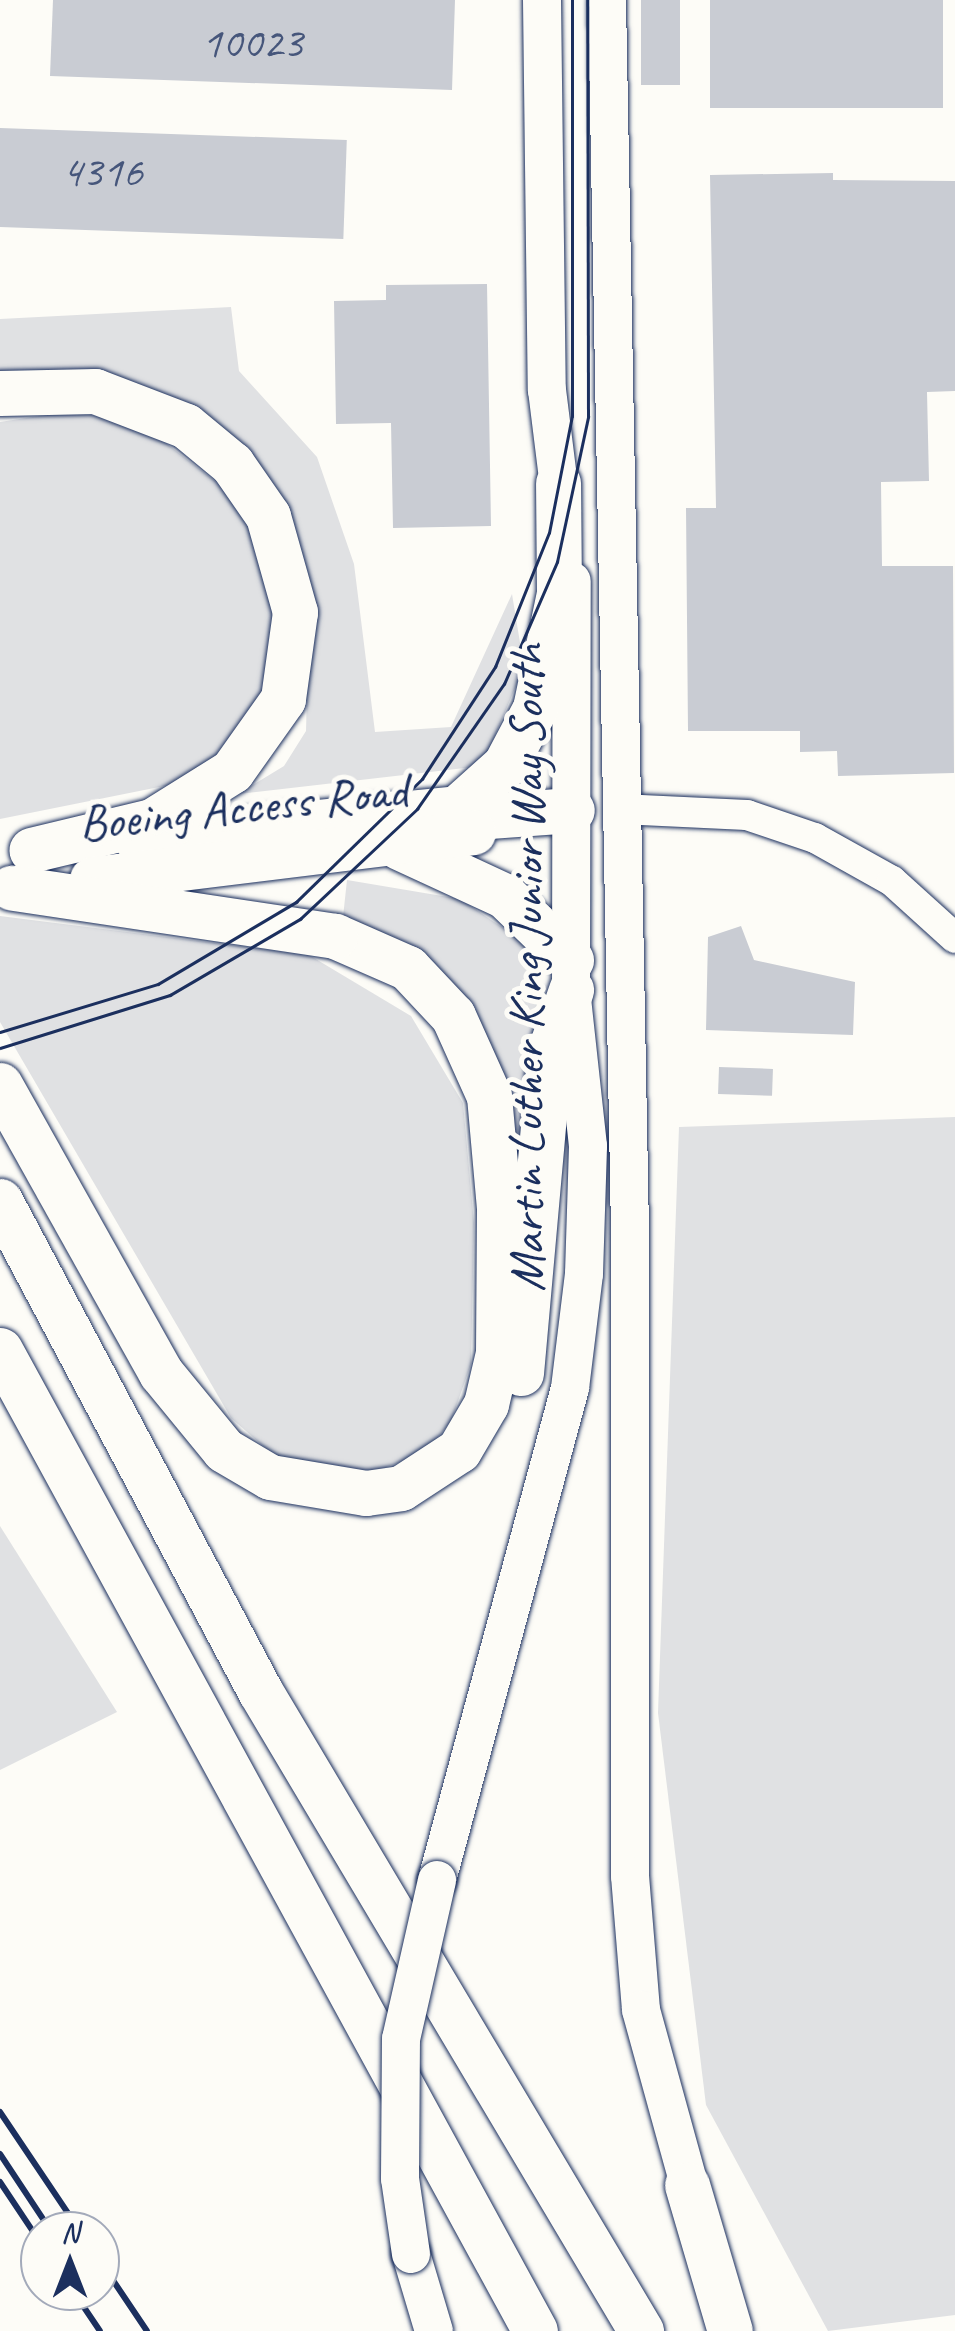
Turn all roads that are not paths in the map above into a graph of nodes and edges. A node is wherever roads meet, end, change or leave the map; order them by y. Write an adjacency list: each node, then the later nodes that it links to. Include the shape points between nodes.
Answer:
1 (542, 0): 4 (main road, Martin Luther King Junior Way South, via 547,390)
2 (608, 0): 5 (main road, Martin Luther King Junior Way South)
3 (0, 392): 9 (highway, via 94,391 186,426 232,464 268,516 295,612 283,699 232,771 152,821)
4 (558, 483): 6 (main road, Martin Luther King Junior Way South, via 575,600); 7 (highway, via 559,593 535,708)
5 (620, 809): 6 (main road, Boeing Access Road); 10 (street, via 747,815 815,838 892,881); 19 (main road, Martin Luther King Junior Way South, via 630,1876 642,2010)
6 (572, 810): 7 (highway, Boeing Access Road); 11 (main road, Martin Luther King Junior Way South)
7 (473, 812): 8 (highway, Boeing Access Road, via 467,838); 9 (highway, Boeing Access Road)
8 (398, 846): 9 (highway, Boeing Access Road); 11 (highway, via 505,896)
9 (11, 870): 16 (highway, via 364,944 431,990 480,1066 494,1135 500,1319 486,1404 459,1450 401,1488 338,1493 270,1477)
10 (955, 938)
11 (571, 975): 16 (highway, via 550,1050 524,1362 486,1458 400,1512 330,1516 258,1499 223,1470); 20 (main road, Martin Luther King Junior Way South, bridge, via 588,1146 570,1388 436,1880 401,2039 411,2254)
12 (0, 1085): 14 (highway)
13 (0, 1201): 17 (highway)
14 (67, 1213): 16 (highway); 17 (highway)
15 (0, 1350): 21 (highway)
16 (191, 1420)
17 (260, 1691): 18 (highway)
18 (384, 1901): 22 (highway); 23 (highway)
19 (687, 2185): 24 (highway); 25 (main road, Martin Luther King Junior Way South)
20 (434, 2331)
21 (536, 2331)
22 (640, 2331)
23 (670, 2331)
24 (730, 2331)
25 (746, 2331)

